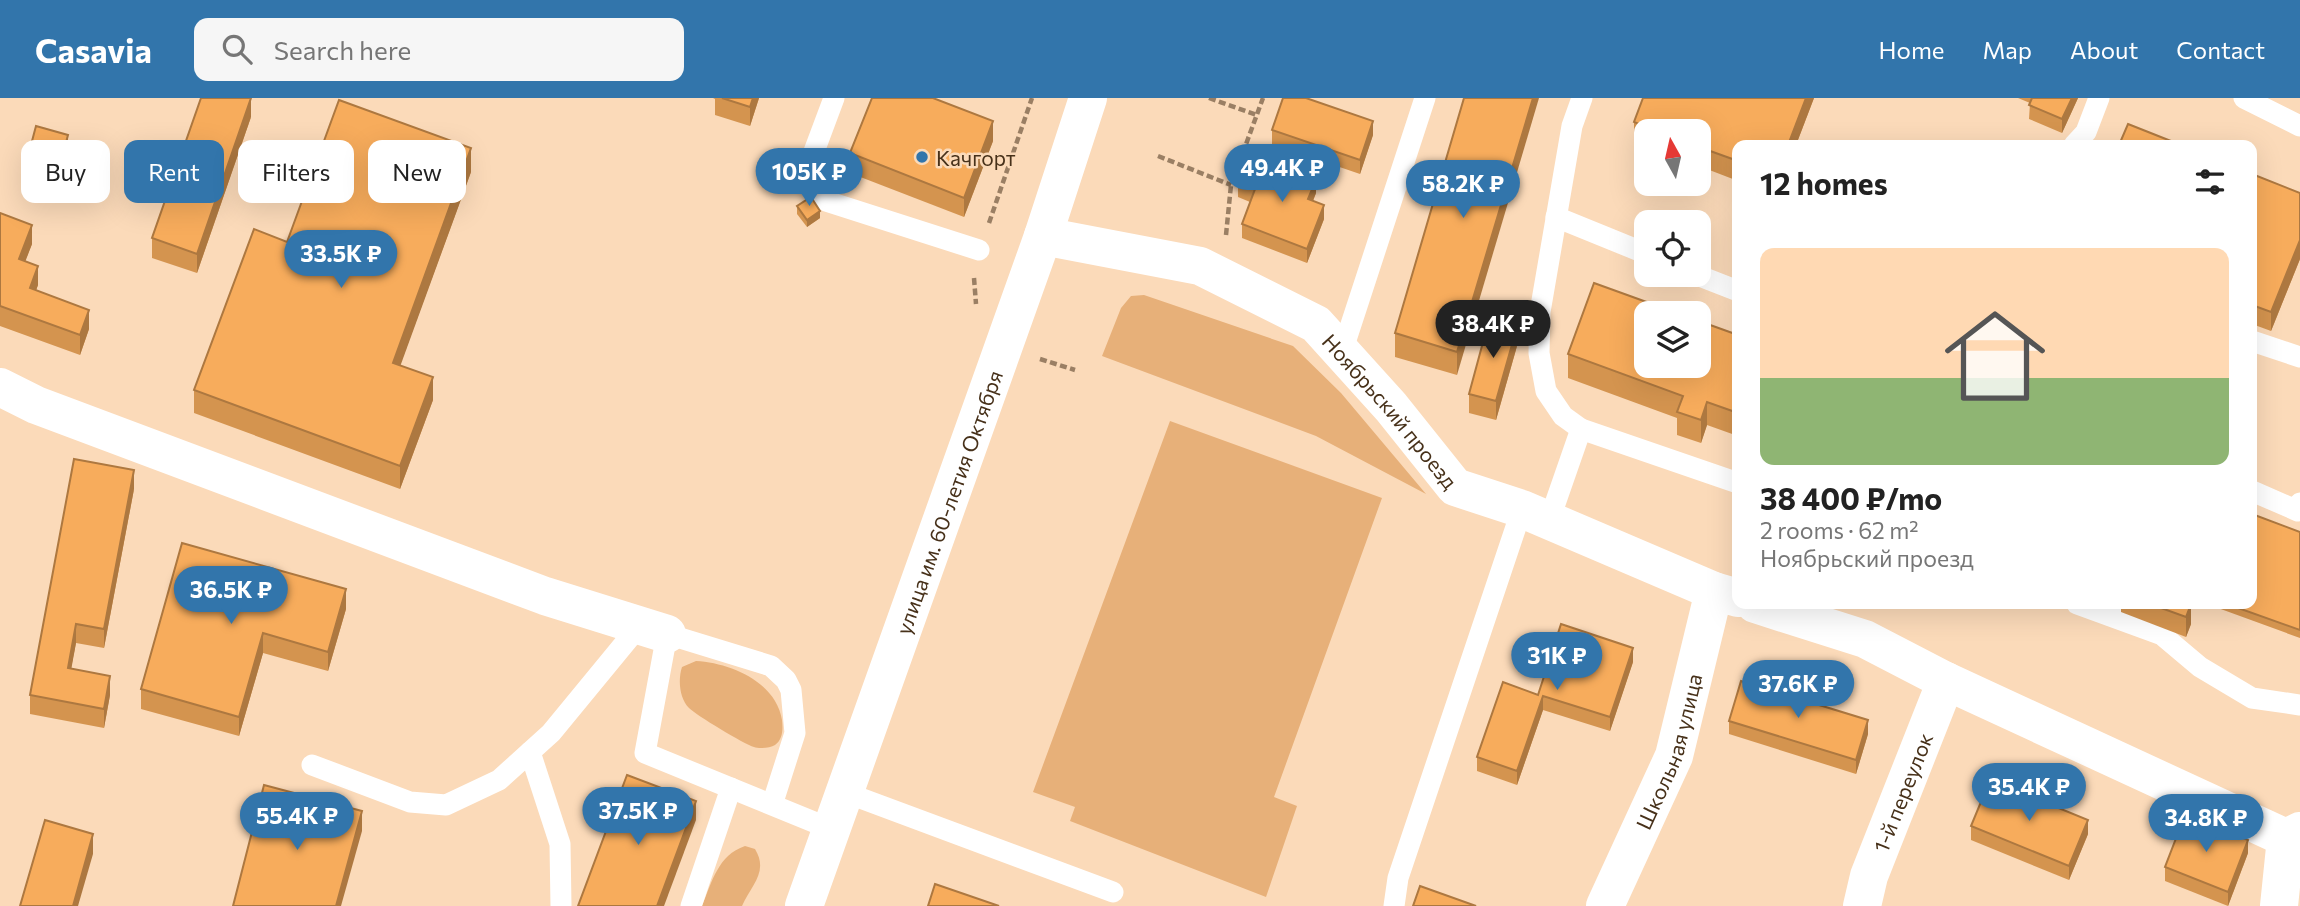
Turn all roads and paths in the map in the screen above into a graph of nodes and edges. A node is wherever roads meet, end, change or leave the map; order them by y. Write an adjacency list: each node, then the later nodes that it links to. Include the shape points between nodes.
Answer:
1 (834, 98): 17 (lane, via 806,173 826,201)
2 (1209, 98): 9 (path)
3 (1264, 98): 9 (path)
4 (1425, 98): 22 (lane)
5 (1582, 98): 14 (lane, via 1572,125)
6 (2099, 98): 11 (lane)
7 (2244, 98): 10 (lane)
8 (1083, 100): 15 (street, улица им. 60-летия Октября)
9 (1257, 115): 13 (path)
10 (2300, 127)
11 (2079, 140)
12 (1158, 156): 13 (path)
13 (1231, 185): 18 (path)
14 (1556, 217): 16 (lane); 27 (lane, via 1540,312 1539,353 1546,391 1563,416)
15 (1043, 236): 18 (street, Ноябрьский проезд, via 1200,266); 41 (street, улица им. 60-летия Октября)
16 (1634, 249)
17 (979, 250)
18 (1224, 278): 22 (street, Ноябрьский проезд, via 1316,324)
19 (1711, 280): 20 (lane)
20 (1732, 289)
21 (2257, 343): 23 (lane)
22 (1342, 352): 31 (street, Ноябрьский проезд, via 1455,487)
23 (2300, 357)
24 (1038, 358): 25 (path)
25 (1076, 370)
26 (0, 387): 35 (street, via 36,405 545,596)
27 (1581, 429): 28 (lane); 31 (lane)
28 (1732, 481)
29 (2257, 493): 30 (lane)
30 (2299, 508)
31 (1535, 515): 32 (street, Ноябрьский проезд); 49 (lane, via 1398,878)
32 (1726, 594): 50 (street, Школьная улица, via 1674,757)
33 (1771, 609): 36 (street, via 1865,639)
34 (2091, 609): 37 (lane, via 2162,635 2200,667 2252,698)
35 (653, 630): 38 (lane); 40 (lane, via 645,753); 42 (lane, via 771,666 786,680 795,733)
36 (1946, 681): 44 (street); 51 (street, 1-й переулок, via 1869,876)
37 (2300, 705)
38 (530, 752): 39 (lane, via 499,780 446,805 410,802); 46 (lane, via 560,844)
39 (312, 765)
40 (732, 788): 42 (lane); 47 (lane)
41 (844, 792): 43 (street, улица им. 60-летия Октября); 45 (lane)
42 (772, 805): 43 (lane)
43 (831, 829): 48 (street, улица им. 60-летия Октября)
44 (2293, 835): 52 (street)
45 (1112, 892)
46 (561, 906)
47 (691, 906)
48 (803, 906)
49 (1394, 906)
50 (1605, 906)
51 (1862, 906)
52 (2279, 906)

